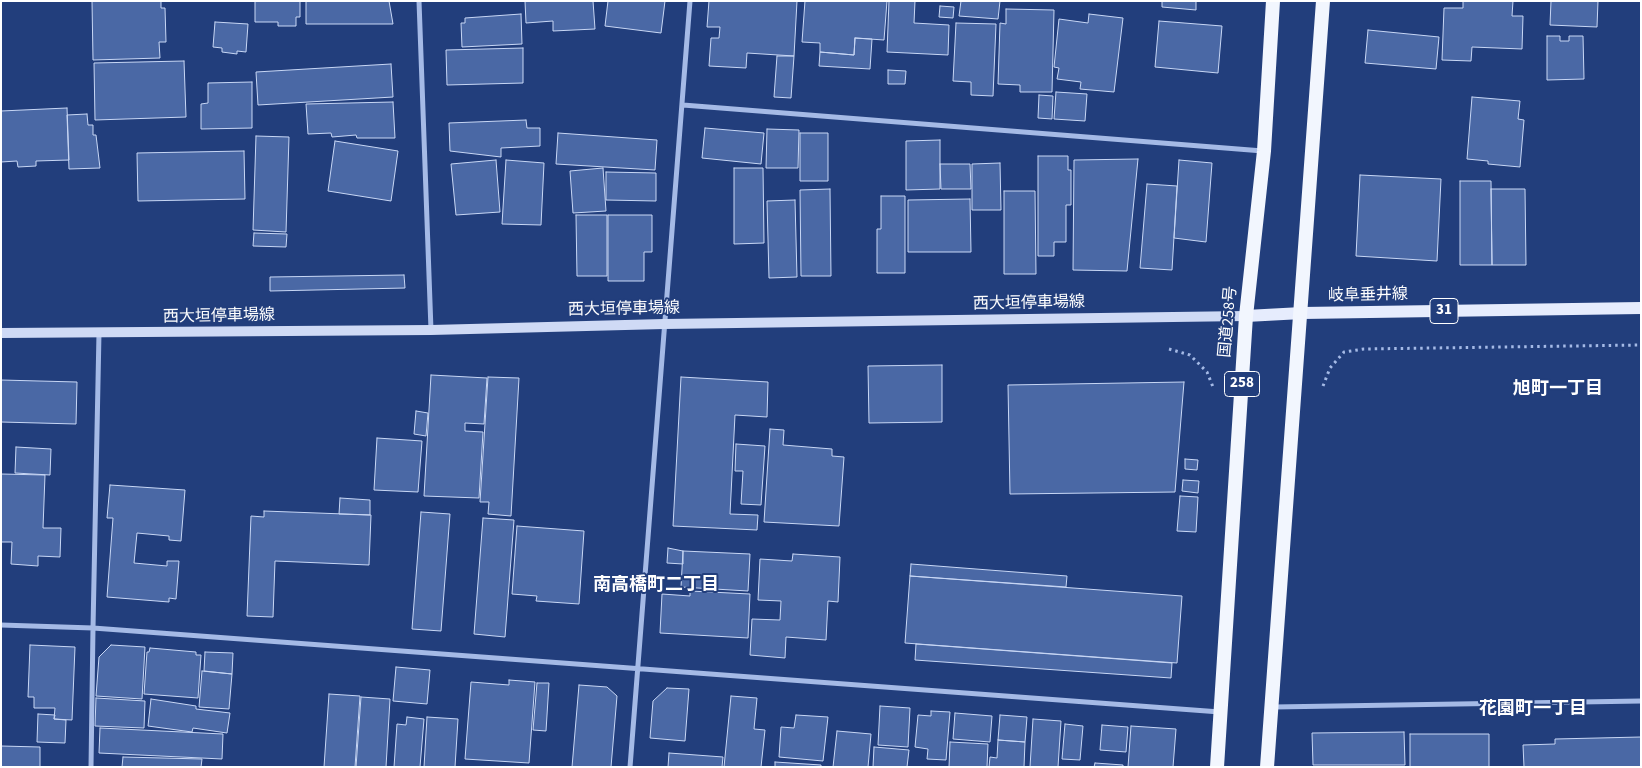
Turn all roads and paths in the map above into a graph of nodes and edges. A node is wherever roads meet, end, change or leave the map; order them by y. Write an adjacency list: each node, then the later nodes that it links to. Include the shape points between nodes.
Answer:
1 (419, 1): 11 (street)
2 (690, 1): 5 (street)
3 (1273, 1): 6 (highway, 国道258号 / 258)
4 (1323, 1): 8 (highway)
5 (683, 105): 6 (street); 10 (street)
6 (1264, 151): 9 (highway, 国道258号 / 258)
7 (1641, 308): 8 (main road, 岐阜垂井線 / 31)
8 (1302, 313): 9 (main road, 岐阜垂井線 / 31); 22 (highway)
9 (1246, 316): 10 (main road, 西大垣停車場線); 23 (highway, 国道258号 / 258)
10 (664, 324): 11 (main road, 西大垣停車場線); 20 (street)
11 (431, 330): 12 (main road, 西大垣停車場線)
12 (99, 333): 13 (main road, 西大垣停車場線); 19 (street)
13 (1, 334)
14 (1641, 345): 17 (path, via 1364,349 1344,352 1330,368)
15 (1168, 349): 16 (path, via 1190,355 1207,372)
16 (1213, 388)
17 (1322, 390)
18 (1, 625): 19 (street)
19 (93, 628): 20 (street); 24 (street)
20 (638, 668): 23 (street); 25 (street)
21 (1641, 701): 22 (street)
22 (1272, 707): 27 (highway)
23 (1221, 712): 26 (highway, 国道258号 / 258)
24 (91, 767)
25 (630, 767)
26 (1218, 767)
27 (1268, 767)

